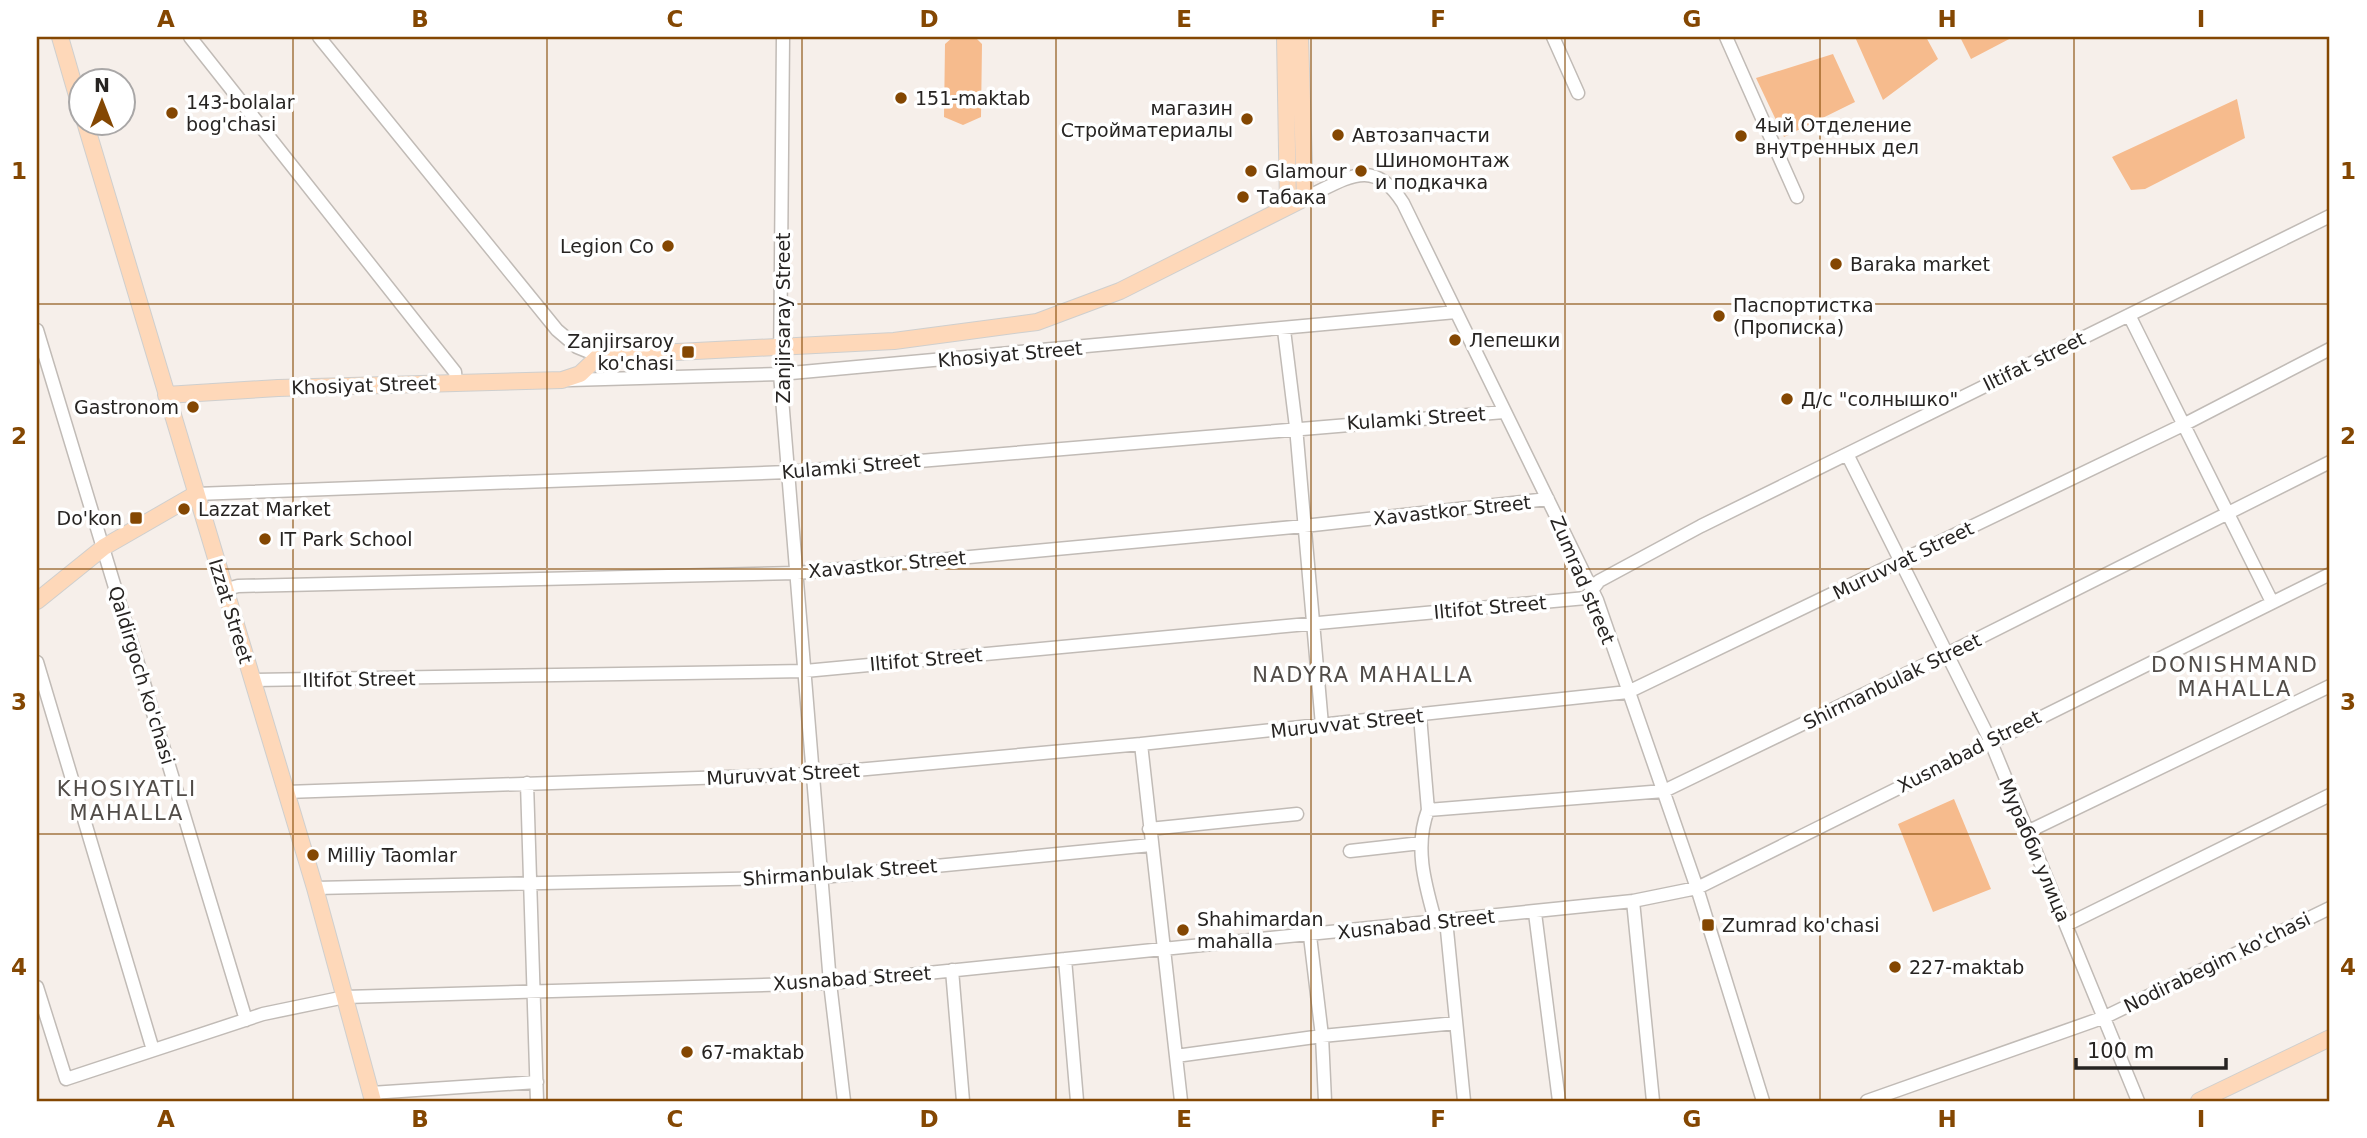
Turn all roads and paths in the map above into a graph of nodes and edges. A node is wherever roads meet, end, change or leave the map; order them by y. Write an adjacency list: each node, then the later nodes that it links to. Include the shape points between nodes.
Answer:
1 (60, 37): 9 (main road)
2 (190, 37): 25 (street, via 446,361)
3 (319, 37): 22 (street, via 557,330 577,347)
4 (783, 37): 20 (street, Zanjirsaray Street)
5 (1285, 37): 14 (main road)
6 (1300, 37): 13 (main road)
7 (1553, 37): 10 (street)
8 (1726, 37): 12 (street)
9 (68, 66)
10 (1578, 93)
11 (89, 136): 26 (main road, Izzat Street)
12 (1797, 197)
13 (1305, 198): 14 (main road, Zumrad street); 16 (street, Zumrad street, via 1358,176 1388,182 1403,203)
14 (1288, 206): 20 (main road, Khosiyat Street, via 1120,291 1051,319 894,341)
15 (2330, 216): 17 (street, Iltifаt street)
16 (1456, 312): 19 (street, Khosiyat Street); 27 (street, Zumrad street)
17 (2129, 315): 28 (street); 30 (street, Iltifаt street)
18 (37, 330): 37 (street, Qaldirgoch ko'chasi)
19 (1284, 330): 23 (street, Khosiyat Street); 29 (street)
20 (779, 348): 22 (main road, Khosiyat Street); 23 (street, Zanjirsaray Street)
21 (2330, 349): 28 (street, Muruvvat Street)
22 (599, 356): 24 (main road, Khosiyat Street, via 580,374)
23 (780, 374): 24 (street, Khosiyat Street); 32 (street, Zanjirsaray Street)
24 (562, 380): 25 (main road, Khosiyat Street)
25 (456, 383): 26 (main road, Khosiyat Street, via 177,392)
26 (166, 396): 33 (main road, Izzat Street)
27 (1504, 412): 29 (street, Kulamki Street); 34 (street, Zumrad street)
28 (2185, 424): 35 (street); 38 (street, Muruvvat Street)
29 (1296, 427): 32 (street, Kulamki Street); 36 (street)
30 (1847, 454): 38 (street, Мурабби улица); 43 (street, Iltifаt street, via 1701,526 1599,581)
31 (2330, 462): 35 (street, Shirmаnbulak Street)
32 (788, 472): 33 (street, Kulamki Street); 39 (street, Zanjirsaray Street)
33 (195, 494): 37 (main road, via 169,499); 42 (main road, Izzat Street)
34 (1548, 499): 36 (street, Xavastkor Street); 43 (street, Zumrad street)
35 (2230, 513): 45 (street); 47 (street, Shirmаnbulak Street)
36 (1304, 526): 39 (street, Xavastkor Street); 46 (street)
37 (102, 542): 41 (main road); 44 (main road); 87 (street, Qaldirgoch ko'chasi)
38 (1900, 561): 47 (street, Мурабби улица); 52 (street, Muruvvat Street)
39 (797, 573): 42 (street, Xavastkor Street, via 238,586); 49 (street, Zanjirsaray Street)
40 (2330, 574): 45 (street, Xusnabad Street)
41 (37, 590)
42 (224, 590): 50 (main road, Izzat Street)
43 (1592, 590): 46 (street, Iltifot Street, via 1586,598); 52 (street, Zumrad street)
44 (37, 601)
45 (2272, 602): 55 (street, Xusnabad Street)
46 (1313, 624): 49 (street, Iltifot Street); 54 (street)
47 (1947, 654): 55 (street, Мурабби улица); 59 (street, Shirmаnbulak Street)
48 (37, 662): 91 (street)
49 (805, 671): 50 (street, Iltifot Street); 57 (street, Zanjirsaray Street)
50 (253, 680): 60 (main road, Izzat Street)
51 (2330, 687): 65 (street)
52 (1628, 692): 53 (street, Muruvvat Street); 59 (street, Zumrad street)
53 (1420, 716): 54 (street, Muruvvat Street); 62 (street)
54 (1322, 725): 56 (street, Muruvvat Street)
55 (1990, 740): 65 (street, Мурабби улица); 72 (street, Xusnabad Street)
56 (1141, 744): 57 (street, Muruvvat Street); 64 (street)
57 (812, 774): 58 (street, Muruvvat Street); 69 (street, Zanjirsaray Street)
58 (527, 783): 60 (street, Muruvvat Street); 70 (street)
59 (1664, 791): 62 (street, Shirmаnbulak Street); 72 (street, Zumrad street)
60 (286, 792): 71 (main road, Izzat Street)
61 (2330, 795): 77 (street)
62 (1428, 810): 66 (street)
63 (1297, 814): 64 (street)
64 (1149, 829): 67 (street)
65 (2027, 832): 77 (street, Мурабби улица)
66 (1421, 843): 68 (street); 76 (street, via 1423,876)
67 (1151, 845): 69 (street, Shirmanbulak Street); 79 (street)
68 (1350, 851)
69 (822, 877): 70 (street, Shirmanbulak Street); 82 (street, Zanjirsaray Street)
70 (530, 885): 71 (street, Shirmanbulak Street); 84 (street)
71 (315, 888): 85 (main road, Izzat Street)
72 (1697, 888): 73 (street, Xusnabad Street); 104 (street, Zumrad street)
73 (1633, 901): 75 (street, Xusnabad Street); 103 (street)
74 (2330, 908): 86 (street, Nodirabegim ko'chasi)
75 (1535, 913): 76 (street, Xusnabad Street); 102 (street)
76 (1440, 920): 78 (street, Xusnabad Street); 88 (street)
77 (2066, 925): 86 (street, Мурабби улица)
78 (1310, 936): 79 (street, Xusnabad Street); 89 (street)
79 (1164, 951): 80 (street, Xusnabad Street); 92 (street)
80 (1065, 959): 81 (street, Xusnabad Street); 98 (street)
81 (952, 970): 82 (street, Xusnabad Street); 97 (street)
82 (830, 983): 84 (street, Xusnabad Street); 96 (street, Zanjirsaray Street)
83 (37, 987): 91 (street, Xusnabad Street, via 66,1079)
84 (533, 991): 85 (street, Xusnabad Street); 93 (street)
85 (345, 996): 87 (street, Xusnabad Street); 94 (main road, Izzat Street)
86 (2105, 1017): 105 (street, Nodirabegim ko'chasi); 106 (street, Мурабби улица)
87 (246, 1020): 91 (street, Xusnabad Street)
88 (1456, 1023): 89 (street); 101 (street)
89 (1322, 1036): 92 (street); 100 (street)
90 (2330, 1038): 107 (main road)
91 (153, 1050)
92 (1177, 1056): 99 (street)
93 (537, 1082): 94 (street); 95 (street)
94 (372, 1097)
95 (537, 1101)
96 (844, 1101)
97 (963, 1101)
98 (1077, 1101)
99 (1181, 1101)
100 (1325, 1101)
101 (1464, 1101)
102 (1559, 1101)
103 (1653, 1101)
104 (1763, 1101)
105 (1867, 1101)
106 (2138, 1101)
107 (2199, 1101)

